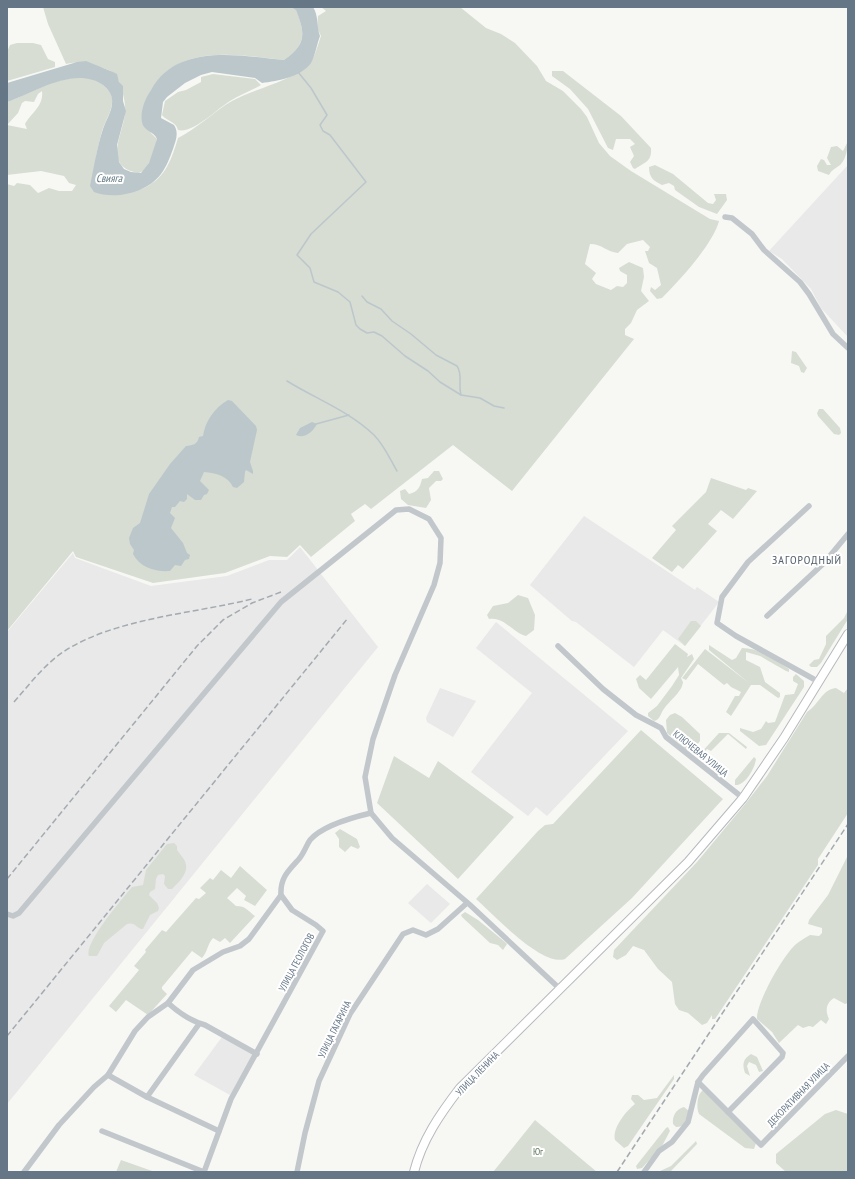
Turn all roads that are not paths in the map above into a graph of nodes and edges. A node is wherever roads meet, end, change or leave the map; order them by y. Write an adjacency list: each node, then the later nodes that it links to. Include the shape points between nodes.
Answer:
1 (725, 217): 2 (street, via 732,218 752,234 764,250 800,282 833,334)
2 (848, 348)
3 (809, 506): 8 (street, via 748,562 722,597 717,623)
4 (848, 534): 5 (street, via 824,563)
5 (767, 616)
6 (848, 634): 8 (main road, УЛИЦА ЛЕНИНА)
7 (558, 646): 9 (street, КЛЮЧЕВАЯ УЛИЦА, via 612,697 636,715 661,728 666,737)
8 (819, 682): 9 (main road, УЛИЦА ЛЕНИНА)
9 (743, 798): 14 (main road, УЛИЦА ЛЕНИНА, via 688,862)
10 (372, 813): 11 (street, via 328,828 310,840 301,856 282,878); 12 (street, via 392,838); 13 (street, via 365,777 373,739 395,675 434,585 440,563 441,538 434,525 425,515 409,509 396,510 281,602 19,913 12,916)
11 (281, 895): 15 (street, via 249,939 193,970); 17 (street, УЛИЦА ГЕОЛОГОВ, via 292,910 323,931)
12 (467, 903): 14 (street); 27 (street, УЛИЦА ГАГАРИНА, via 438,929 426,935 413,930 403,934 350,1014 319,1081)
13 (7, 914)
14 (560, 989): 28 (main road, УЛИЦА ЛЕНИНА, via 452,1099 426,1138)
15 (168, 1003): 16 (street); 19 (street, via 148,1017 135,1031)
16 (199, 1024): 17 (street); 21 (street)
17 (257, 1054): 24 (street, УЛИЦА ГЕОЛОГОВ, via 231,1099)
18 (848, 1056): 22 (street, ДЕКОРАТИВНАЯ УЛИЦА, via 761,1145)
19 (108, 1075): 21 (street); 25 (street, via 59,1125)
20 (698, 1082): 22 (street); 22 (street, via 752,1020 783,1053 782,1057); 29 (street, via 688,1122 677,1137 659,1151)
21 (147, 1097): 24 (street)
22 (728, 1112)
23 (102, 1131): 26 (street)
24 (219, 1131): 26 (street, УЛИЦА ГЕОЛОГОВ)
25 (24, 1172)
26 (204, 1172)
27 (298, 1172)
28 (414, 1172)
29 (644, 1172)

